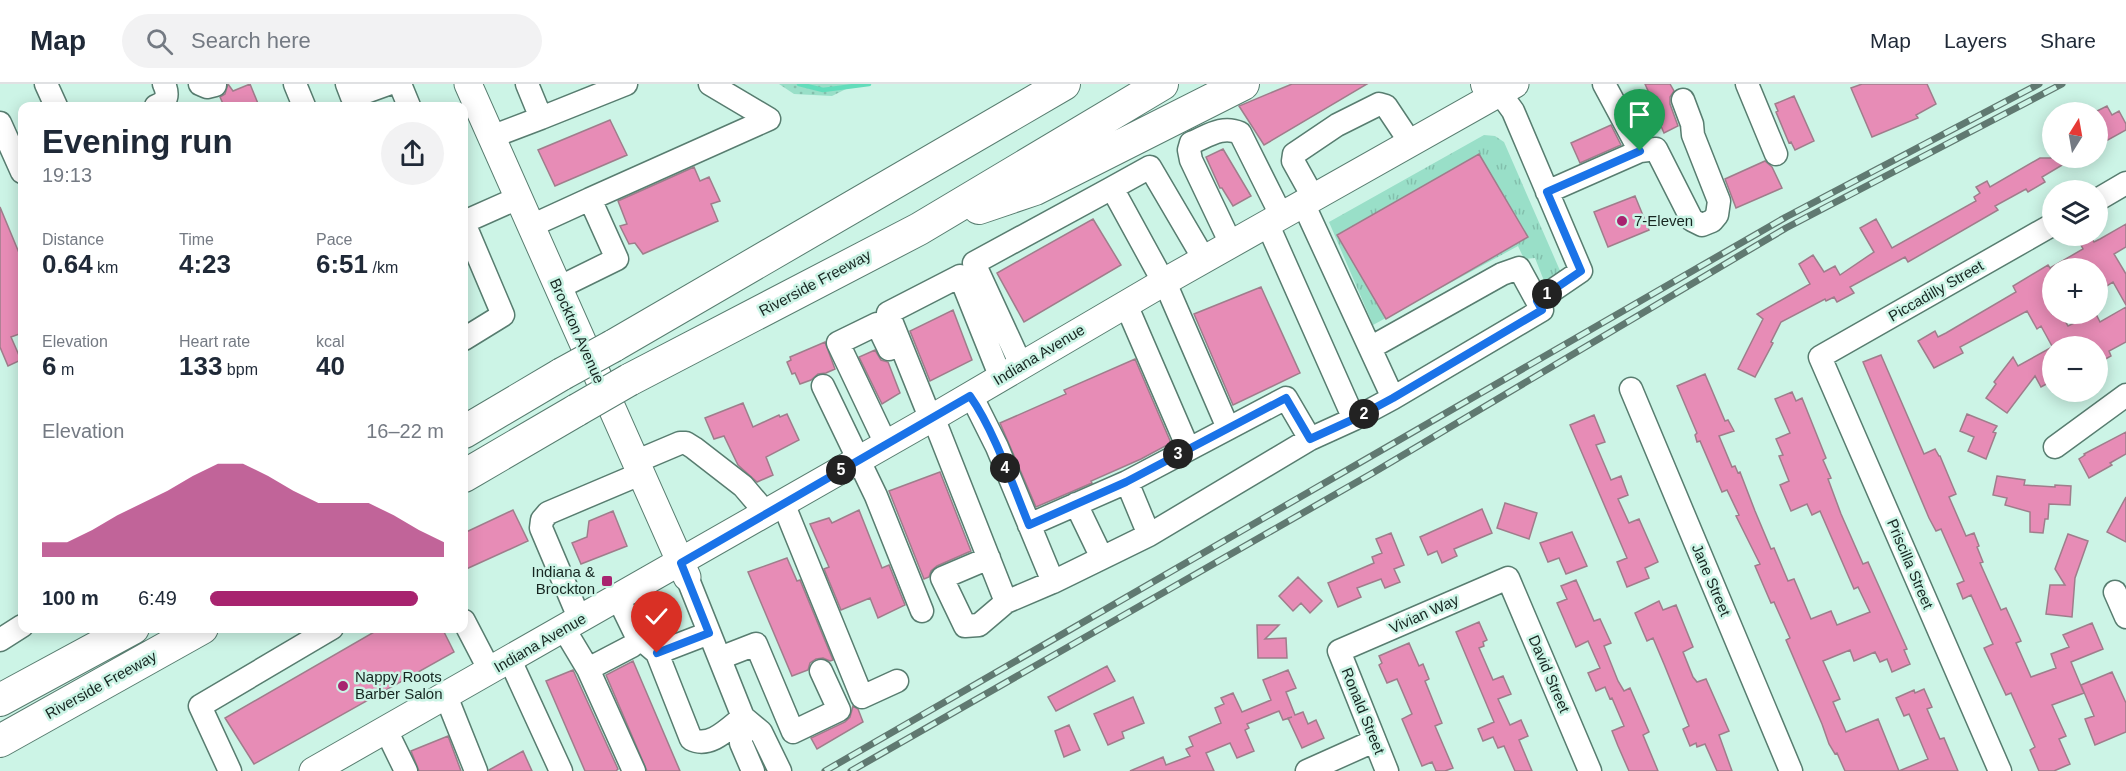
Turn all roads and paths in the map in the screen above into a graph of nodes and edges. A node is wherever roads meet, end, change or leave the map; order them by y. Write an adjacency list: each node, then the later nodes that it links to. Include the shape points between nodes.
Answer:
1 (46, 84): 21 (street)
2 (164, 84): 22 (street, via 167,97)
3 (200, 84): 15 (street)
4 (294, 84): 23 (street)
5 (388, 84): 20 (street)
6 (400, 84): 24 (street)
7 (468, 84): 27 (main road, Brockton Avenue)
8 (527, 84): 25 (street)
9 (626, 84): 25 (street)
10 (710, 84): 37 (street, via 769,119)
11 (1064, 84): 19 (highway)
12 (1162, 84): 41 (highway, Riverside Freeway)
13 (1243, 84): 41 (highway, via 1035,189)
14 (1747, 84): 30 (street)
15 (214, 85)
16 (1606, 85): 29 (street)
17 (1500, 86): 28 (main road, Indiana Avenue); 34 (street)
18 (1680, 91): 29 (street, via 1692,135 1719,201 1712,221 1702,225 1692,220 1656,148)
19 (1042, 93): 62 (highway, bridge)
20 (352, 96)
21 (54, 102)
22 (163, 102)
23 (302, 102)
24 (407, 102)
25 (541, 118): 27 (street)
26 (0, 123): 31 (street)
27 (491, 137): 36 (main road, Brockton Avenue)
28 (1410, 142): 38 (main road, Indiana Avenue); 38 (street, via 1386,106 1379,104 1337,125 1294,154)
29 (1640, 151): 34 (street)
30 (1776, 154)
31 (18, 163)
32 (2126, 183): 35 (street)
33 (1112, 188): 45 (street, via 1150,167); 46 (street); 53 (street, via 974,263)
34 (1547, 192): 48 (street, via 1581,271)
35 (2108, 194)
36 (518, 198): 39 (street); 40 (main road, Brockton Avenue)
37 (590, 198): 40 (street); 47 (street, via 617,259)
38 (1291, 210): 44 (main road, Indiana Avenue); 44 (street, via 1240,133 1220,131 1191,143 1191,160); 51 (street); 60 (street)
39 (468, 220)
40 (531, 226): 47 (main road, Brockton Avenue)
41 (919, 229): 69 (highway, Riverside Freeway, bridge, via 629,380)
42 (2042, 231): 52 (street, Piccadilly Street)
43 (468, 232): 50 (street, via 503,315)
44 (1231, 244): 45 (main road, Indiana Avenue)
45 (1204, 259): 46 (main road, Indiana Avenue)
46 (1164, 282): 49 (main road, Indiana Avenue); 61 (street)
47 (558, 288): 68 (main road, Brockton Avenue)
48 (1537, 301): 51 (street, via 1519,268); 58 (street, via 1542,310)
49 (1124, 305): 53 (main road, Indiana Avenue); 66 (street)
50 (468, 337)
51 (1370, 348): 58 (street)
52 (1820, 357): 119 (street, Priscilla Street)
53 (1007, 371): 57 (main road, Indiana Avenue); 59 (street, via 960,276 888,314)
54 (823, 386): 67 (street)
55 (1631, 389): 118 (street, Jane Street)
56 (2126, 395): 65 (street)
57 (970, 396): 59 (main road, Indiana Avenue); 73 (street)
58 (1393, 398): 60 (street)
59 (927, 418): 64 (main road, Indiana Avenue); 64 (street, via 877,324 838,343); 75 (street, via 937,427)
60 (1354, 419): 63 (street)
61 (1228, 428): 63 (street, via 1286,398); 66 (street)
62 (468, 430)
63 (1310, 439): 74 (street)
64 (886, 444): 67 (main road, Indiana Avenue)
65 (2055, 447)
66 (1188, 448): 70 (street)
67 (859, 459): 72 (main road, Indiana Avenue); 83 (street)
68 (638, 468): 72 (street, via 674,445 686,443); 77 (main road, Brockton Avenue); 85 (street, via 548,513 542,520 541,528)
69 (468, 474)
70 (1126, 482): 71 (street); 74 (street)
71 (1076, 504): 73 (street); 76 (street)
72 (774, 508): 77 (main road, Indiana Avenue); 100 (street, via 862,697)
73 (1029, 525): 79 (street)
74 (1149, 535): 76 (street)
75 (989, 558): 82 (street); 82 (street, via 942,578 965,626 979,625)
76 (1102, 558): 79 (street)
77 (684, 570): 81 (main road, Indiana Avenue); 91 (street)
78 (1508, 578): 94 (street, Vivian Way); 117 (street, David Street)
79 (1053, 582): 82 (street)
80 (2115, 592): 84 (street)
81 (618, 598): 85 (main road, Indiana Avenue); 92 (street)
82 (1006, 602)
83 (922, 611)
84 (2126, 617)
85 (572, 624): 97 (main road, Indiana Avenue); 98 (street)
86 (468, 626): 97 (street)
87 (18, 629): 93 (street)
88 (124, 633): 102 (highway)
89 (193, 633): 105 (highway, Riverside Freeway)
90 (324, 633): 107 (street, via 200,706)
91 (709, 633): 95 (street); 96 (street)
92 (636, 635): 95 (street); 98 (street, via 632,646)
93 (0, 640)
94 (1339, 651): 106 (street, Ronald Street)
95 (657, 653): 103 (street, via 691,739 713,739)
96 (720, 658): 99 (street, via 756,644 793,732 839,710); 103 (street)
97 (500, 665): 101 (main road, Indiana Avenue); 111 (street)
98 (588, 669): 112 (street)
99 (821, 671)
100 (897, 681)
101 (446, 696): 104 (main road, Indiana Avenue); 110 (street)
102 (0, 700)
103 (743, 717): 113 (street, via 741,743); 114 (street, via 761,732)
104 (386, 730): 108 (main road, Indiana Avenue); 109 (street)
105 (0, 741)
106 (1374, 741): 115 (street); 116 (street, Ronald Street)
107 (230, 771)
108 (313, 771)
109 (406, 771)
110 (476, 771)
111 (561, 771)
112 (634, 771)
113 (753, 771)
114 (780, 771)
115 (1307, 771)
116 (1387, 771)
117 (1590, 771)
118 (1791, 771)
119 (2000, 771)

